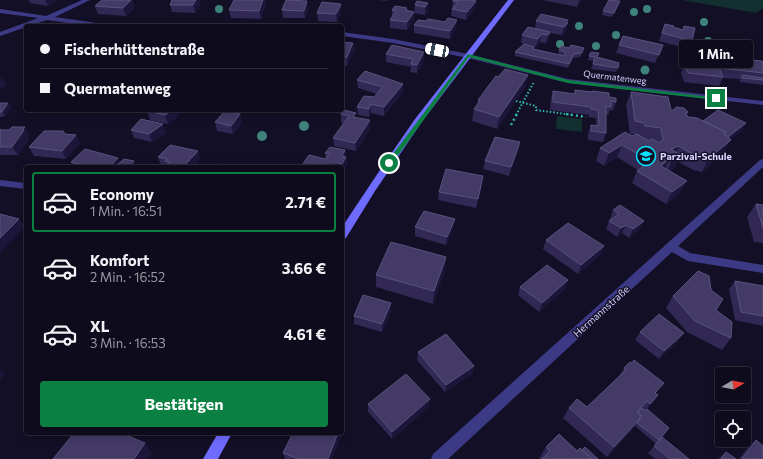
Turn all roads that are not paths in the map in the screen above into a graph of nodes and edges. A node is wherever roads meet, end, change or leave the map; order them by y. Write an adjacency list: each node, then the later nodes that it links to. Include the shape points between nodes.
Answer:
1 (87, 0): 4 (street)
2 (511, 0): 10 (street)
3 (0, 11): 4 (street)
4 (45, 18): 5 (street); 6 (street)
5 (28, 24)
6 (89, 24)
7 (24, 25): 8 (street)
8 (0, 34)
9 (344, 34): 10 (street, Quermatenweg)
10 (468, 56): 11 (street, Quermatenweg, via 568,81); 15 (street, via 370,190)
11 (763, 104)
12 (763, 162): 16 (street, Hermannstraße)
13 (0, 183): 14 (street)
14 (24, 186)
15 (344, 232)
16 (672, 247): 17 (street, via 688,257); 20 (street, Hermannstraße)
17 (763, 268)
18 (225, 435): 19 (street)
19 (210, 459)
20 (438, 459)

